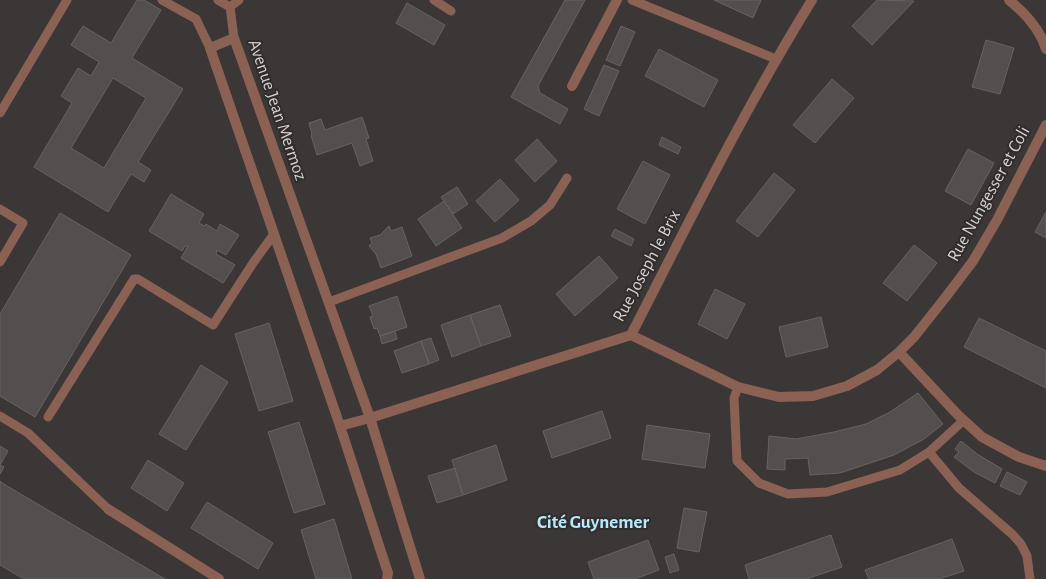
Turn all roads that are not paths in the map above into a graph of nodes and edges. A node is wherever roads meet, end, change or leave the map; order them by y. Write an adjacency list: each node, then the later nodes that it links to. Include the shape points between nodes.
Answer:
1 (67, 0): 17 (lane)
2 (162, 0): 13 (lane, via 196,19)
3 (218, 0): 10 (lane)
4 (239, 0): 10 (lane)
5 (434, 0): 11 (lane)
6 (618, 0): 16 (street)
7 (632, 0): 15 (lane)
8 (812, 0): 15 (street, Rue Joseph le Brix)
9 (1009, 0): 14 (street, via 1030,19)
10 (230, 7): 12 (lane)
11 (451, 11)
12 (234, 38): 13 (street, Avenue Jean Mermoz); 23 (street, Avenue Jean Mermoz)
13 (210, 48): 21 (street)
14 (1046, 49)
15 (776, 59): 24 (street, Rue Joseph le Brix)
16 (572, 86)
17 (0, 113)
18 (1046, 125): 25 (street, Rue Nungesser et Coli, via 973,261)
19 (567, 178): 23 (lane, via 550,205 502,238)
20 (0, 209): 22 (lane, via 23,223)
21 (274, 234): 28 (lane, via 214,325 134,279); 31 (street)
22 (0, 262)
23 (329, 302): 29 (street, Avenue Jean Mermoz)
24 (630, 335): 26 (street, Rue Nungesser et Coli); 29 (street, Rue Joseph le Brix)
25 (899, 352): 26 (street, Rue Nungesser et Coli, via 877,370 847,386 813,396 779,397); 30 (street)
26 (738, 387): 32 (lane, via 734,398 737,461 759,483 788,494 843,488 900,470)
27 (0, 416): 34 (lane, via 28,433)
28 (48, 417)
29 (370, 418): 31 (street, Rue Joseph le Brix); 37 (street, Avenue Jean Mermoz)
30 (964, 420): 32 (lane); 33 (street, via 982,437 1001,448)
31 (340, 426): 36 (street, via 388,573)
32 (930, 452): 38 (lane, via 960,488 1021,544 1027,556)
33 (1046, 466)
34 (108, 509): 35 (street)
35 (220, 579)
36 (387, 579)
37 (420, 579)
38 (1030, 579)

